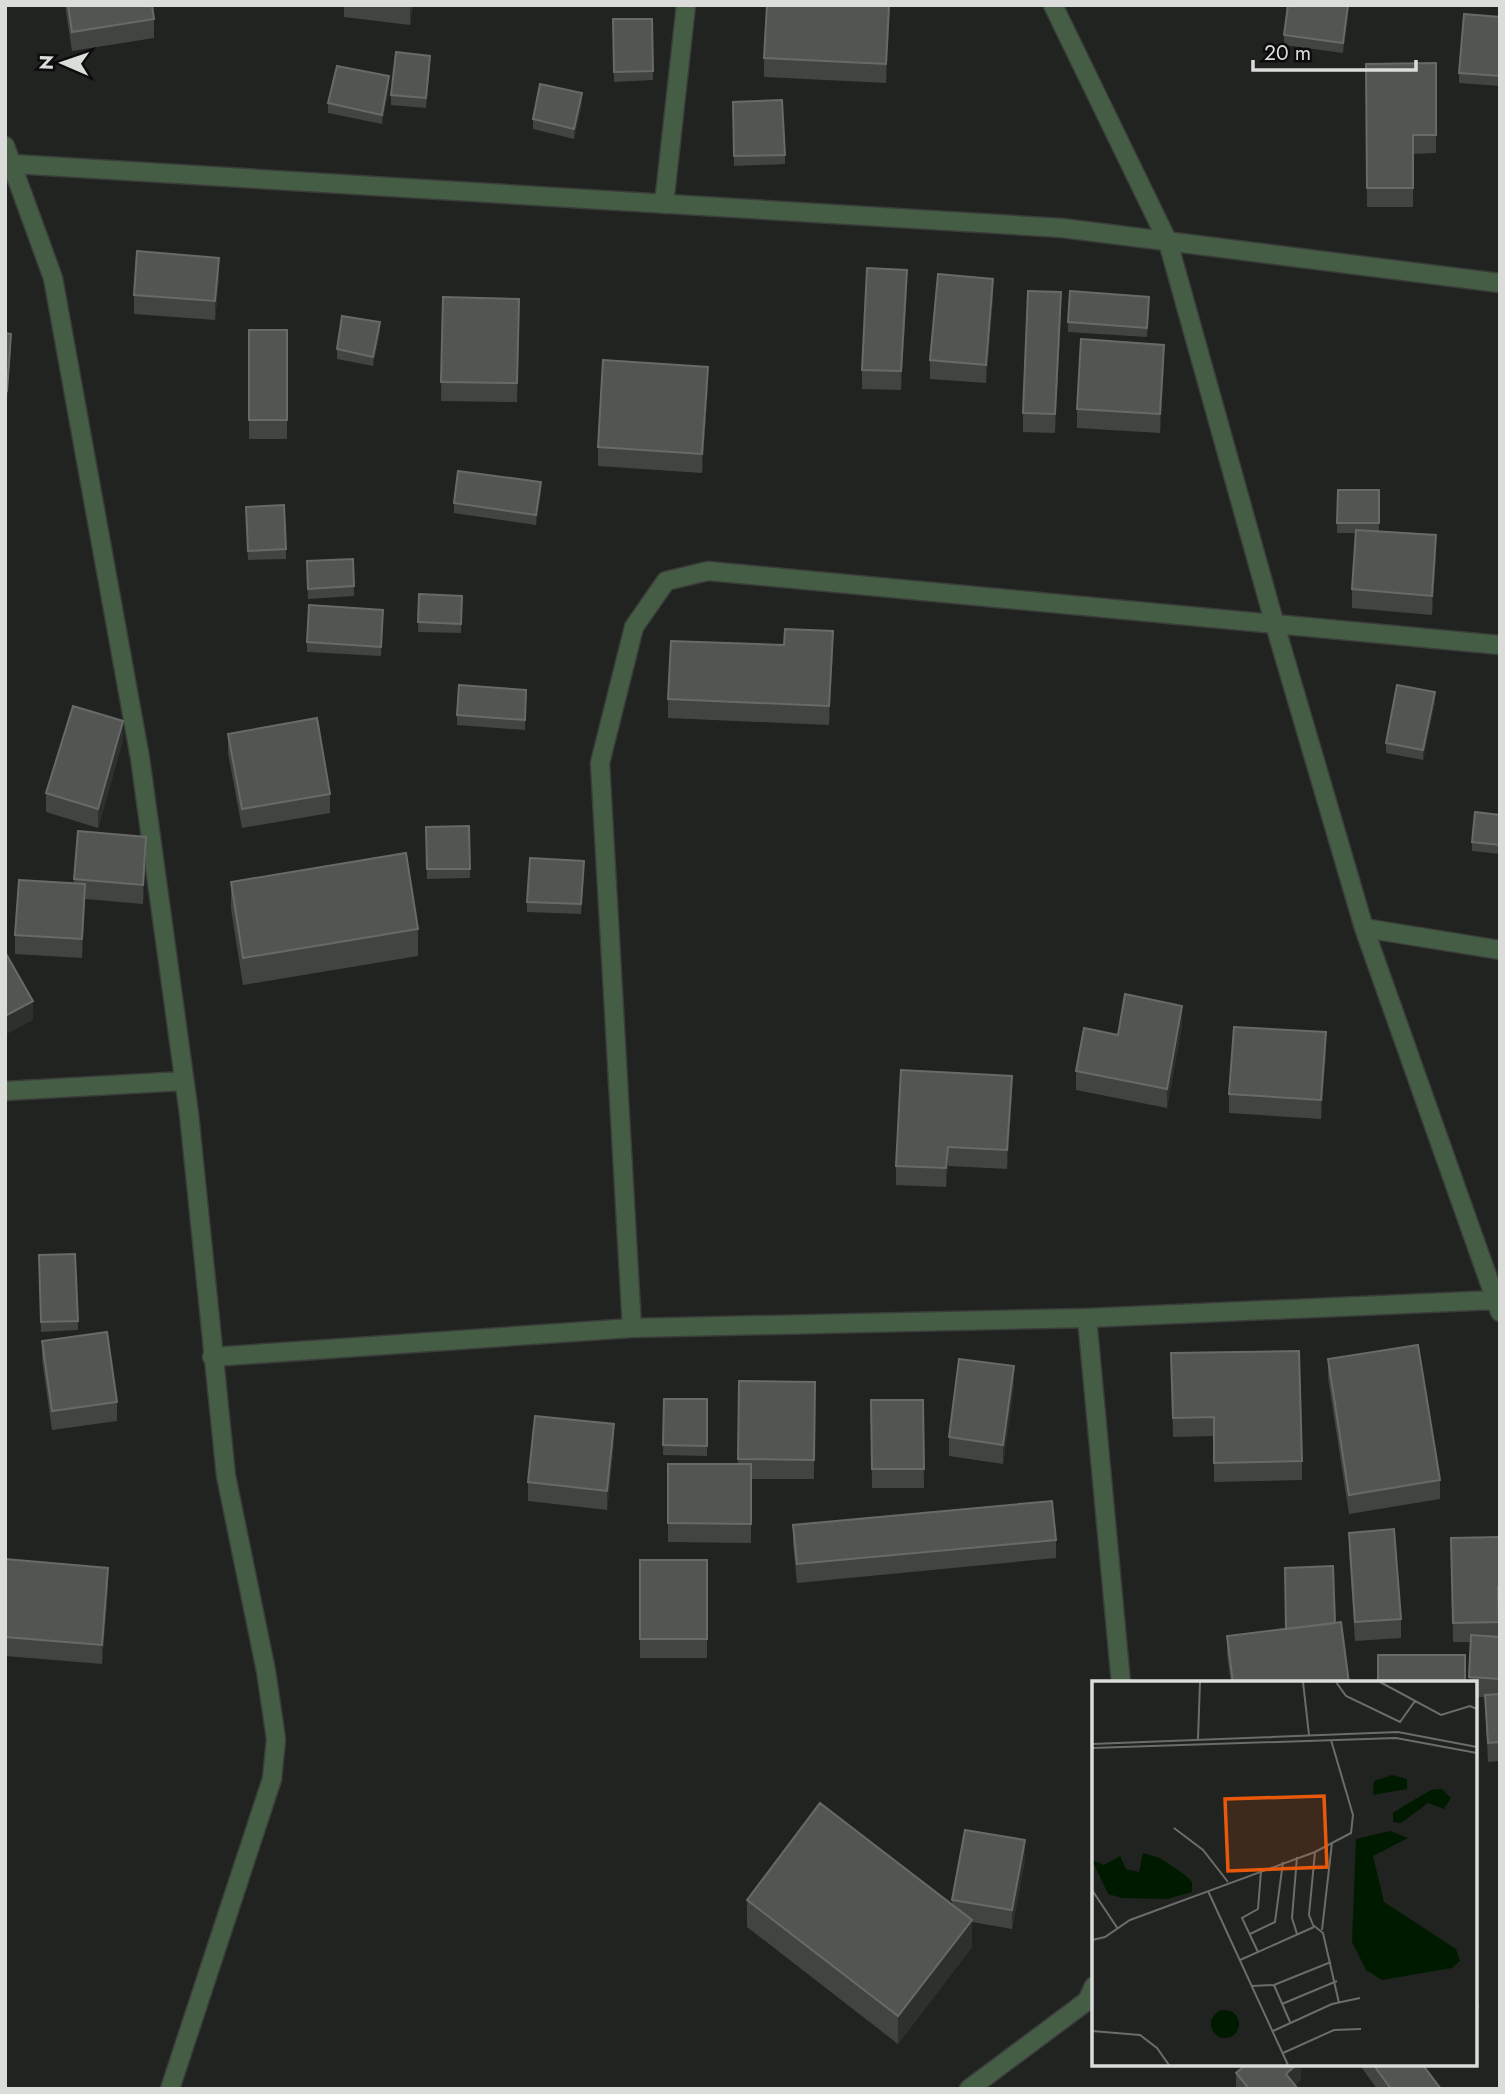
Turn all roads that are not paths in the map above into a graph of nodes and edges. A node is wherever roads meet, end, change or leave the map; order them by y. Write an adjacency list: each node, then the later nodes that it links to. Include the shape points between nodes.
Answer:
1 (686, 5): 5 (street)
2 (1053, 5): 6 (street)
3 (5, 146): 4 (street)
4 (13, 164): 5 (street); 12 (street, via 53,278 140,758)
5 (664, 204): 6 (street, via 1062,228)
6 (1168, 242): 7 (street); 8 (street)
7 (1500, 283)
8 (1275, 625): 9 (street); 10 (street); 16 (street, via 708,571 666,581 634,627 600,763)
9 (1500, 645)
10 (1364, 928): 11 (street); 14 (street)
11 (1500, 950)
12 (184, 1082): 13 (street); 17 (street)
13 (5, 1091)
14 (1498, 1306): 15 (street)
15 (1087, 1318): 16 (street); 18 (street)
16 (632, 1328): 17 (street)
17 (212, 1357): 20 (street, via 226,1476 267,1671 276,1739 272,1779)
18 (1121, 1681)
19 (1092, 1990): 21 (street, via 1087,2001)
20 (170, 2089)
21 (969, 2089)

